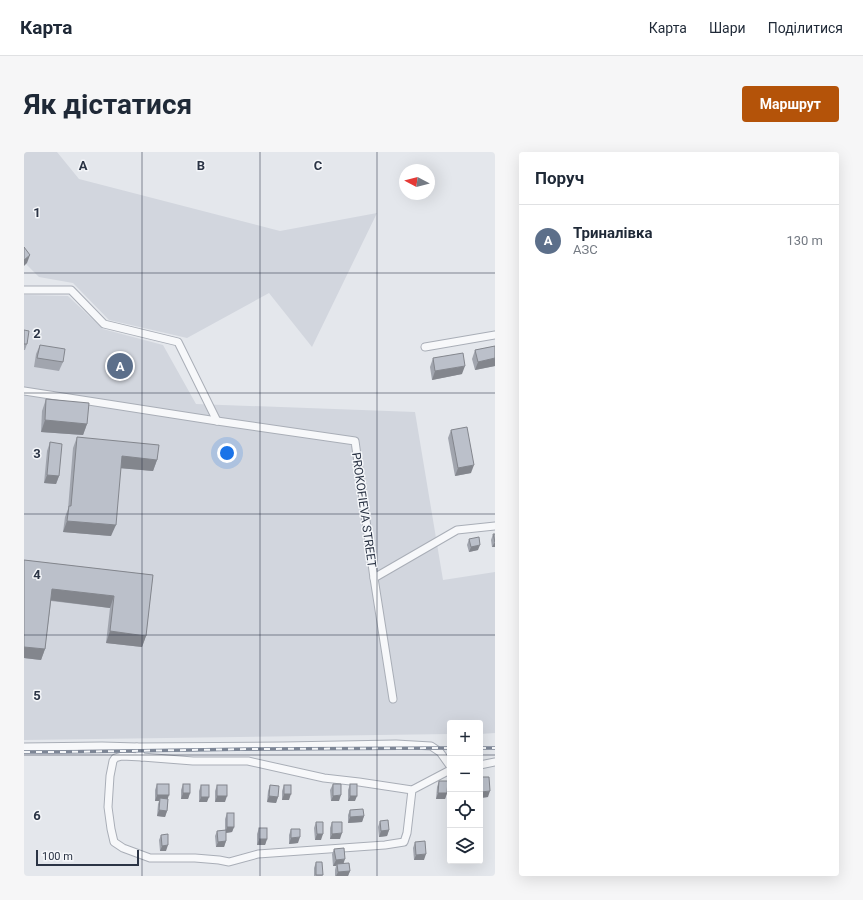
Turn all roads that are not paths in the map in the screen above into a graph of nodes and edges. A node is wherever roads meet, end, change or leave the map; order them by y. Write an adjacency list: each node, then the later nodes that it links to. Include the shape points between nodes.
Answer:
1 (24, 290): 5 (street, via 71,290 104,324 178,342)
2 (495, 335): 3 (street)
3 (425, 347)
4 (24, 391): 5 (street)
5 (217, 421): 7 (street, PROKOFIEVA STREET, via 355,441)
6 (495, 526): 7 (street, PROKOFIEVA STREET, via 457,530)
7 (374, 578): 8 (street, PROKOFIEVA STREET)
8 (393, 699)
9 (137, 746): 10 (street); 11 (street); 12 (street, via 396,744 431,746 440,752)
10 (24, 747)
11 (142, 757): 16 (street, via 193,761 248,761 324,778); 16 (street, via 115,758 110,776 108,807 114,842 122,848 150,858 195,858 229,862 258,854 404,842)
12 (447, 762)
13 (495, 762): 14 (street)
14 (483, 764)
15 (447, 772): 16 (street)
16 (412, 790)

